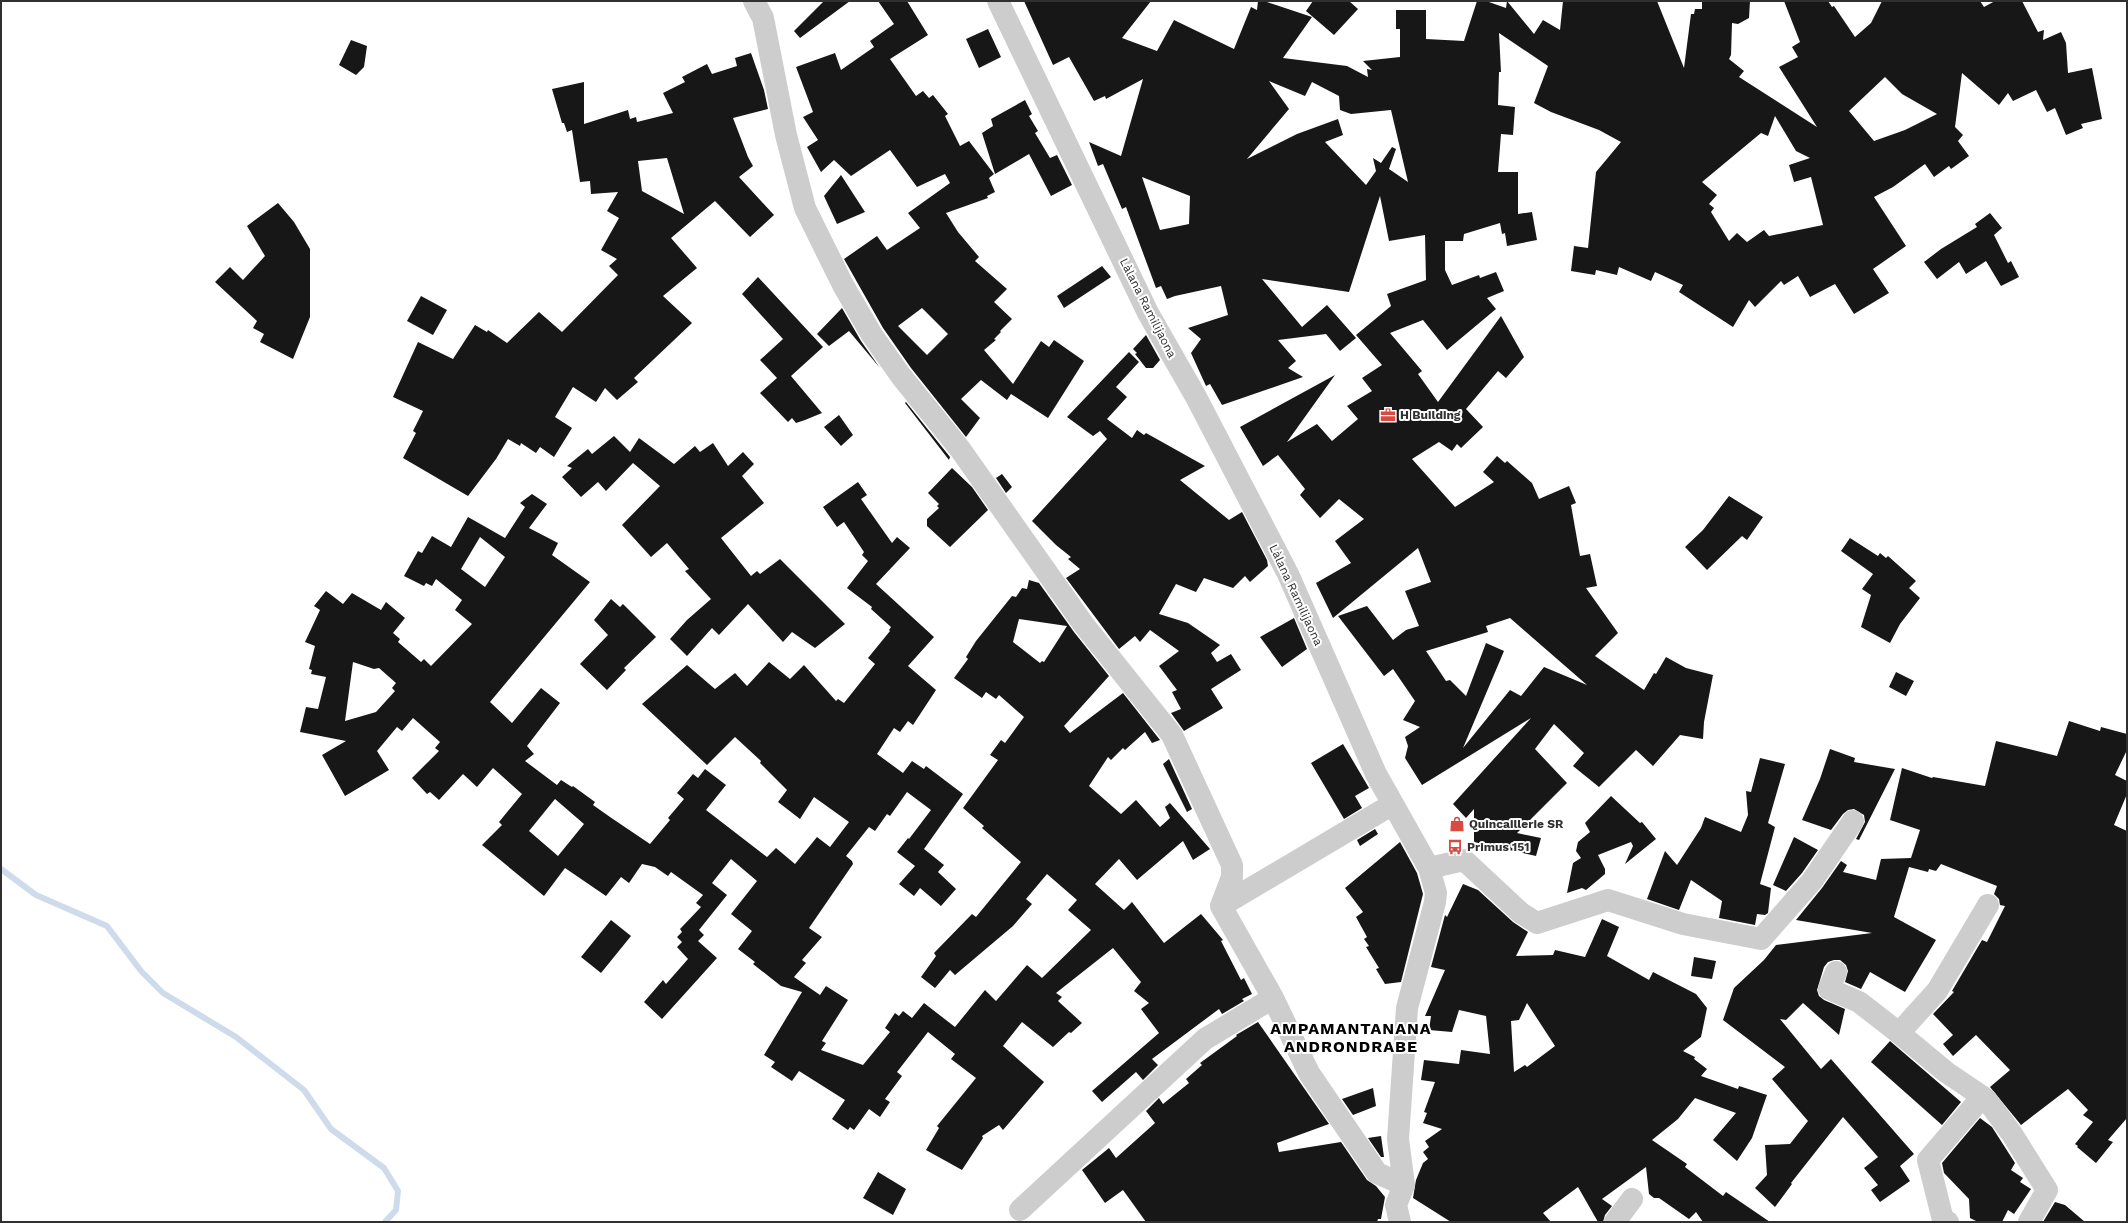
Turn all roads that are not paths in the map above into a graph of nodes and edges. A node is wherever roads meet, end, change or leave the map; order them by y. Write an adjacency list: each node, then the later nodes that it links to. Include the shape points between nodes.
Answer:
1 (754, 1): 7 (street, via 763,18 786,135 805,208 843,285 872,335 901,376 960,450 1084,625 1172,735 1232,865 1232,877)
2 (998, 1): 3 (street, Làlana Ramilijaona, via 1148,313 1196,397 1288,574 1376,774)
3 (1393, 804): 5 (street, Làlana Ramilijaona); 7 (street)
4 (1853, 821): 5 (street, via 1812,881 1761,939 1683,924 1608,900 1538,923 1521,913 1464,860)
5 (1429, 868): 12 (street, Làlana Ramilijaona, via 1436,893 1435,902 1407,1008 1405,1029 1398,1139)
6 (1988, 905): 10 (street, via 1937,991)
7 (1221, 906): 9 (street)
8 (1836, 972): 10 (street, via 1829,989 1859,1002)
9 (1274, 998): 12 (street, via 1309,1073 1377,1173); 14 (street, via 1205,1039)
10 (1899, 1033): 11 (street, via 1946,1072)
11 (1982, 1097): 17 (street, via 1928,1160 1943,1220); 18 (street, via 2012,1134 2047,1190)
12 (1404, 1185): 15 (street, Làlana Ramilijaona, via 1396,1205)
13 (1632, 1199): 16 (street)
14 (1020, 1210)
15 (1400, 1222)
16 (1615, 1222)
17 (1948, 1222)
18 (2029, 1222)

